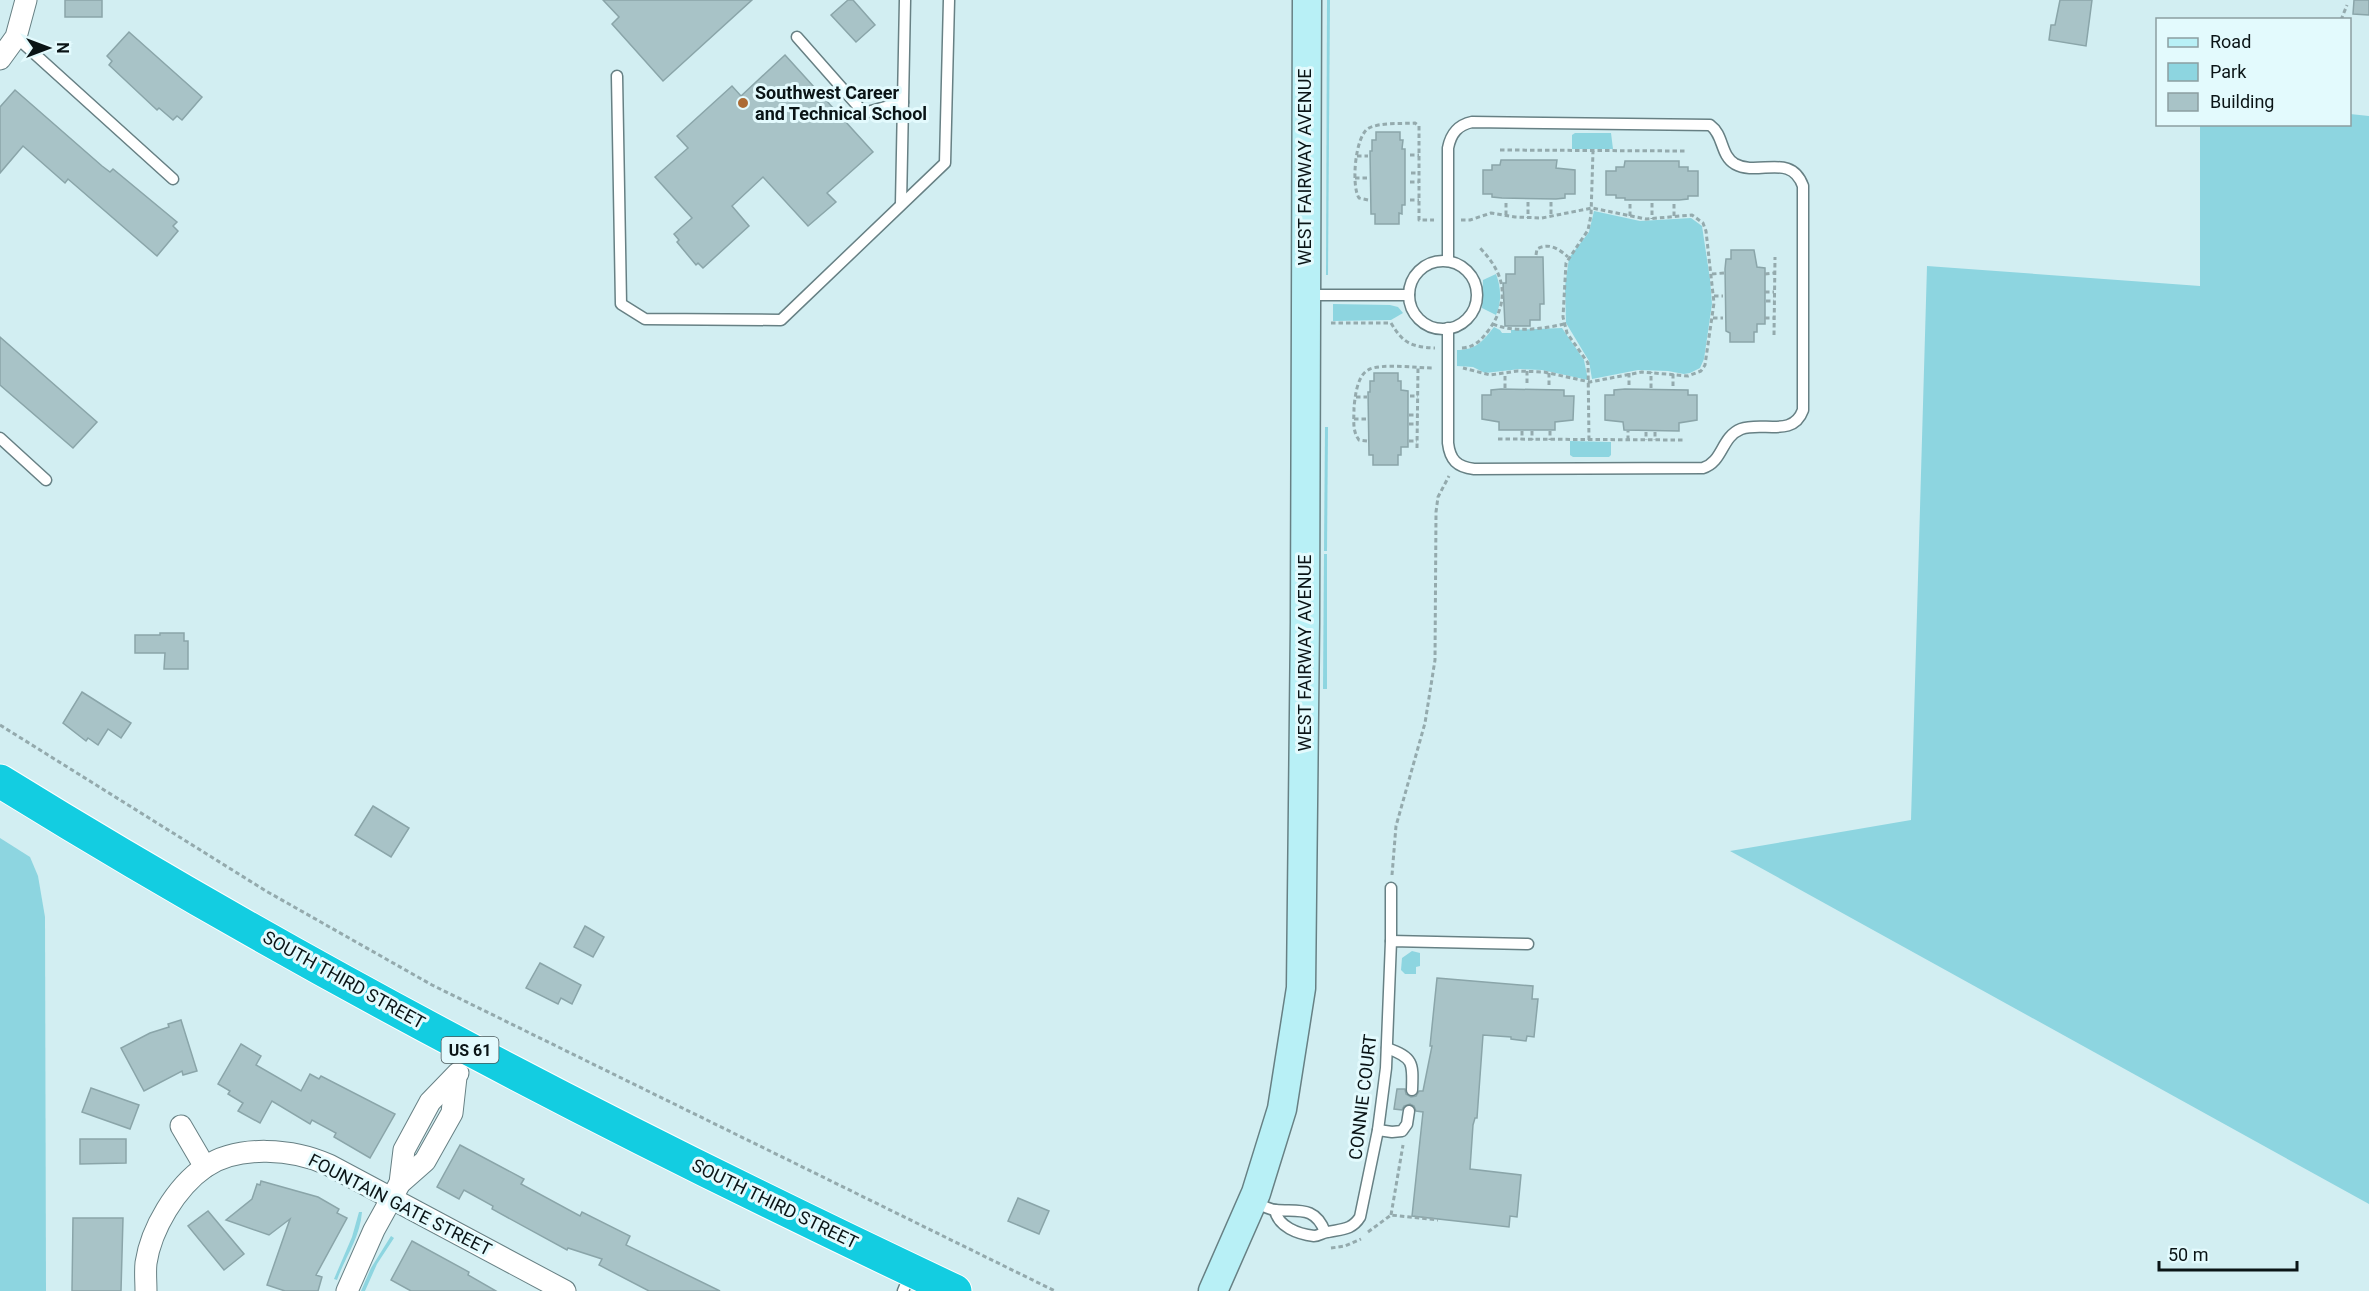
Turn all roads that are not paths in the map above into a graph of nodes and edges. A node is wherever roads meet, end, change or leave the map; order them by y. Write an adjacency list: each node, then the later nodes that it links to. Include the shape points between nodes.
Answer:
1 (26, 0): 5 (street)
2 (905, 0): 9 (lane)
3 (949, 0): 11 (lane, via 945,163)
4 (1306, 0): 13 (street, WEST FAIRWAY AVENUE)
5 (16, 37): 7 (street); 10 (lane)
6 (797, 37): 9 (lane, via 864,113)
7 (0, 59)
8 (617, 76): 11 (lane, via 621,304 645,319 781,320)
9 (903, 102): 11 (lane)
10 (173, 179)
11 (901, 204)
12 (1448, 261): 14 (lane, via 1422,268); 15 (lane, via 1468,272 1476,293 1467,318); 15 (lane, via 1448,148 1453,132 1465,123 1703,124 1714,129 1728,159 1737,165 1789,169 1803,186 1803,410 1797,421 1785,427 1741,429 1727,439 1714,463 1703,468 1474,469 1458,465 1448,443)
13 (1305, 295): 14 (lane); 30 (street, WEST FAIRWAY AVENUE, via 1301,988)
14 (1409, 295): 15 (lane, via 1422,321)
15 (1448, 328)
16 (0, 438): 17 (lane)
17 (46, 480)
18 (0, 781): 23 (highway, SOUTH THIRD STREET / US 61)
19 (1391, 888): 20 (lane, CONNIE COURT)
20 (1391, 941): 21 (lane); 22 (lane, CONNIE COURT)
21 (1528, 944)
22 (1388, 1048): 24 (lane, via 1410,1060); 27 (lane, CONNIE COURT)
23 (463, 1064): 29 (street, via 452,1113 425,1161); 32 (highway, SOUTH THIRD STREET / US 61, via 826,1230)
24 (1412, 1090)
25 (1409, 1111): 27 (lane, via 1402,1131)
26 (181, 1126): 28 (street)
27 (1378, 1130): 31 (lane, CONNIE COURT, via 1358,1220 1347,1229)
28 (205, 1167): 29 (street, FOUNTAIN GATE STREET, via 241,1154 297,1153); 33 (street, via 182,1190 161,1221 146,1265)
29 (396, 1191): 34 (street); 35 (street, FOUNTAIN GATE STREET)
30 (1264, 1206): 31 (lane, via 1305,1211 1317,1218); 31 (lane, CONNIE COURT, via 1281,1225 1310,1236); 37 (street, WEST FAIRWAY AVENUE)
31 (1325, 1232)
32 (907, 1281): 36 (highway, SOUTH THIRD STREET / US 61)
33 (146, 1291)
34 (347, 1291)
35 (565, 1291)
36 (954, 1291)
37 (1213, 1291)

